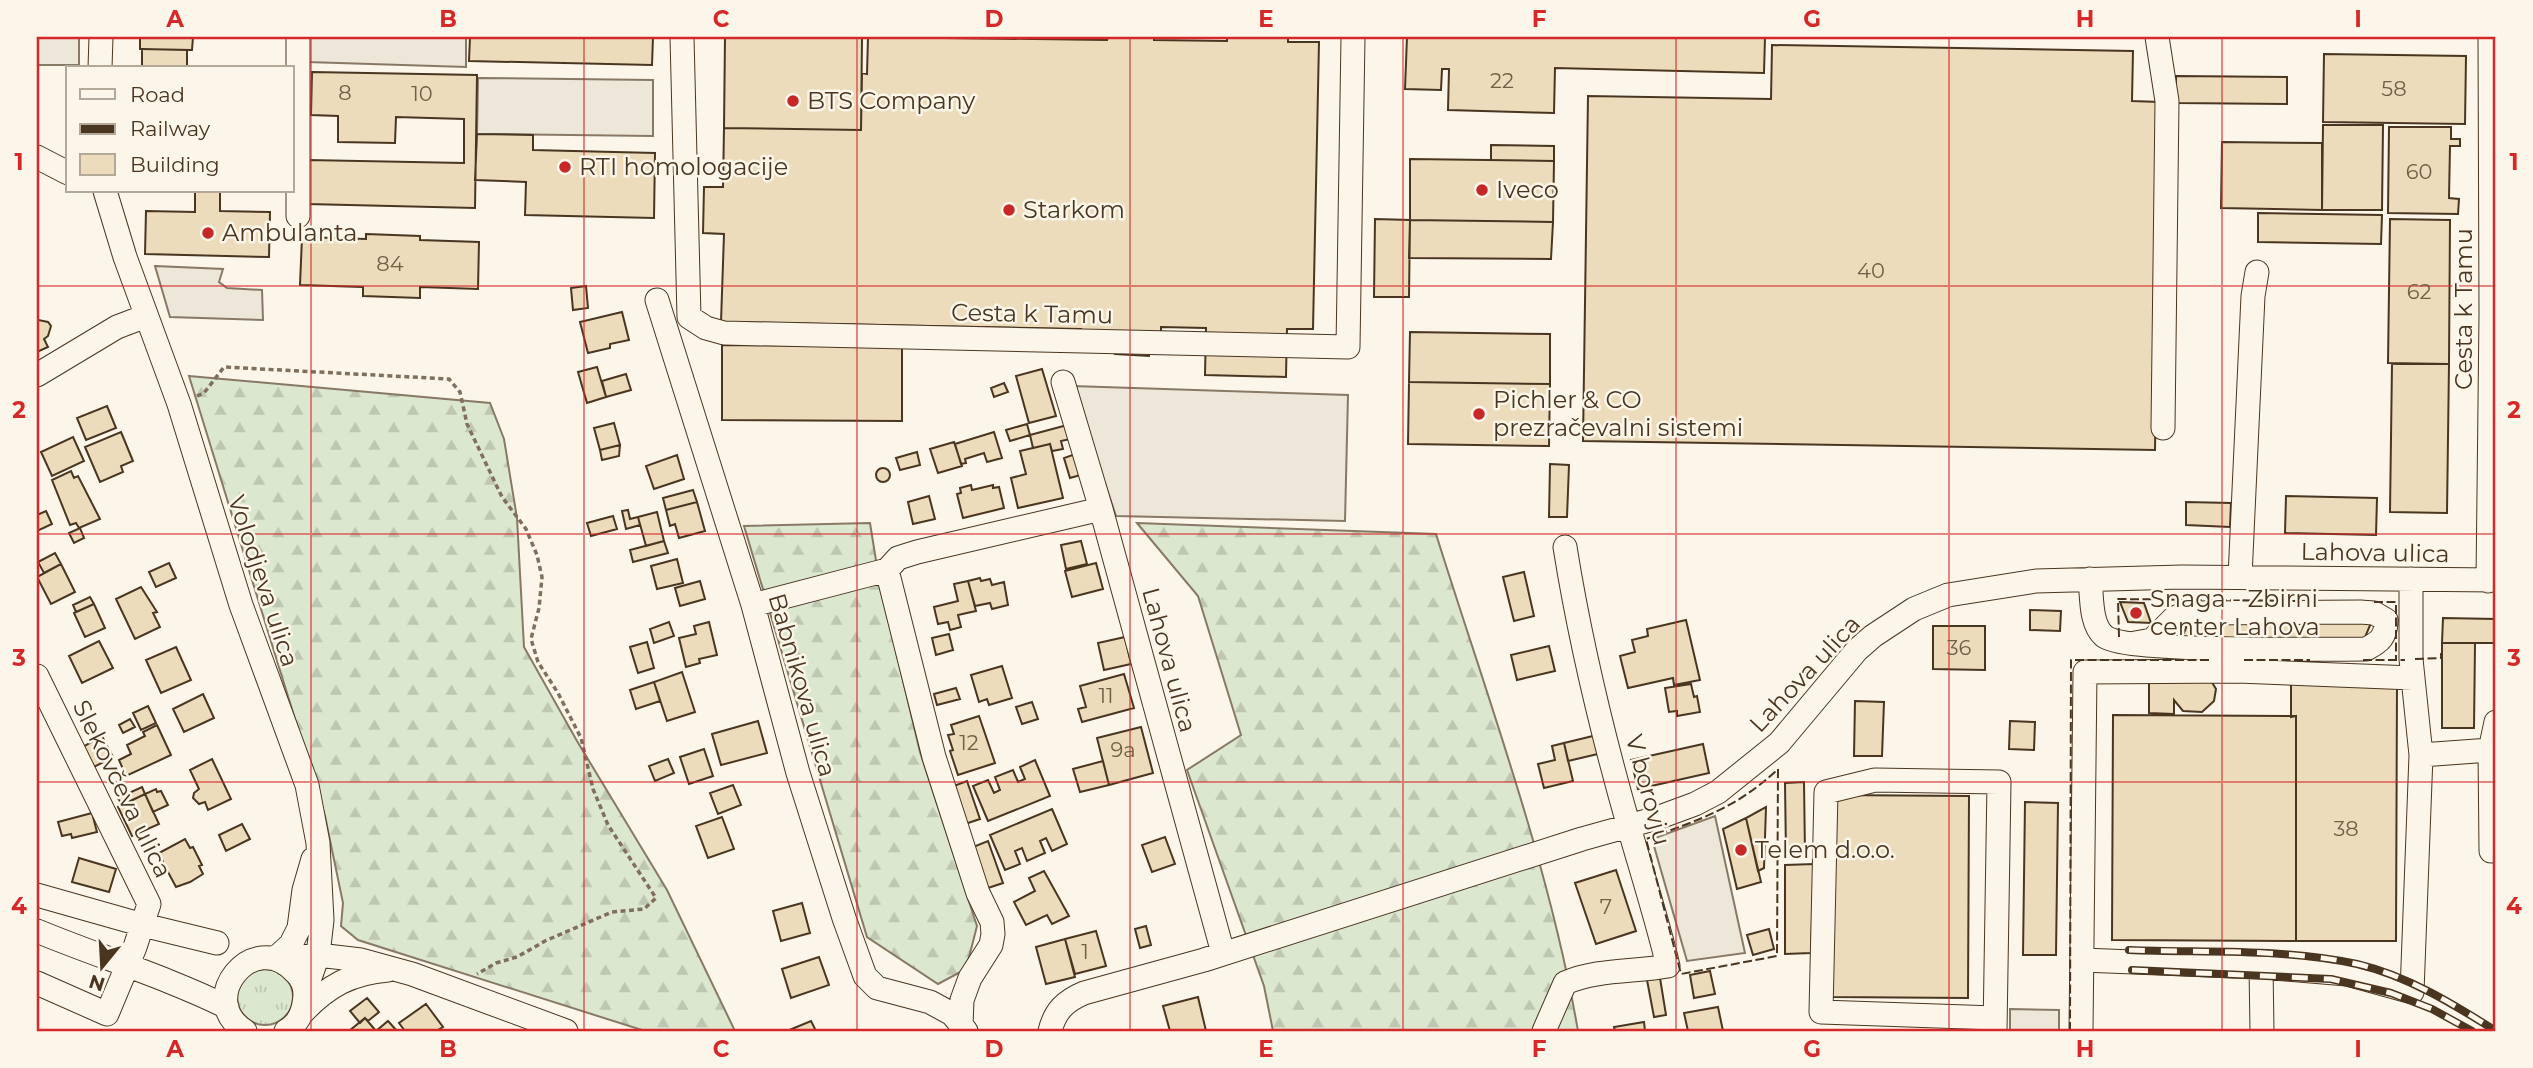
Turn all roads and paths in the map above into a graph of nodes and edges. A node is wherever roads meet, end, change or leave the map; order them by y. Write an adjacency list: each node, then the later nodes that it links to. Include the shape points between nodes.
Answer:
1 (101, 37): 7 (street)
2 (298, 37): 11 (street)
3 (682, 37): 4 (street, Cesta k Tamu, via 689,317 706,328 724,333 1348,346)
4 (1353, 37)
5 (2157, 37): 20 (street, via 2167,101)
6 (2490, 37): 12 (street, Cesta k Tamu)
7 (100, 66)
8 (37, 158): 9 (street)
9 (66, 172)
10 (103, 192): 16 (street, Volodjeva ulica)
11 (298, 216)
12 (2494, 224): 15 (street, Cesta k Tamu)
13 (2258, 272): 24 (street, via 2253,296)
14 (657, 300): 28 (street, Babnikova ulica)
15 (2494, 317): 27 (street, Cesta k Tamu)
16 (150, 326): 17 (street, via 117,327); 19 (street, Volodjeva ulica)
17 (37, 375)
18 (1063, 382): 21 (street, Lahova ulica)
19 (179, 404): 36 (street, Volodjeva ulica, via 241,605 307,785); 52 (path, via 204,393 224,367 449,379 460,392 467,424 502,497 526,529 542,577 531,639 538,662 581,738 593,789 608,825 656,898 644,909 612,912 545,941)
20 (2163, 428)
21 (1101, 509): 23 (street, via 917,552 898,558); 42 (street, Lahova ulica)
22 (1565, 547): 35 (street, V borovju)
23 (887, 570): 28 (street); 56 (street, Babnikova ulica, via 934,757 978,893 992,922 990,945 961,1000)
24 (2240, 578): 25 (street, Lahova ulica); 26 (street, Lahova ulica)
25 (2090, 579): 29 (street, via 2095,622 2101,634 2111,641); 35 (street, Lahova ulica, via 1985,588 1914,609 1857,650 1779,743 1755,764 1695,804)
26 (2411, 579): 27 (street, Lahova ulica); 31 (street)
27 (2492, 581)
28 (753, 605): 56 (street, Babnikova ulica, via 798,773 865,976 877,988 930,1002 952,1014)
29 (2135, 643): 29 (street, via 2366,649 2381,641 2386,620 2374,612 2186,613 2174,618 2152,640)
30 (37, 676): 39 (street, Slekovčeva ulica, via 149,904)
31 (2413, 678): 34 (street); 45 (street, via 2238,671 2085,672)
32 (2496, 722): 33 (street)
33 (2490, 750): 34 (street); 37 (street)
34 (2421, 755): 47 (street, via 2412,992 2347,974)
35 (1629, 827): 42 (street, Lahova ulica); 60 (street, V borovju, via 1668,965 1565,983)
36 (318, 843): 43 (street, Volodjeva ulica, via 323,920); 44 (street, Volodjeva ulica, via 299,928 292,944)
37 (2491, 851)
38 (37, 895): 39 (street)
39 (143, 925): 41 (street); 46 (street, Slekovčeva ulica)
40 (37, 931): 46 (street)
41 (217, 943)
42 (1223, 953): 59 (street, Lahova ulica, via 1070,999 1060,1007)
43 (318, 956): 44 (street); 48 (street); 54 (street, Volodjeva ulica)
44 (275, 959): 49 (street, via 255,959); 54 (street, via 298,974)
45 (2082, 960): 47 (street); 61 (street)
46 (125, 966): 50 (street); 51 (street, Slekovčeva ulica, via 107,1014)
47 (2261, 967): 62 (street)
48 (394, 969): 52 (street); 54 (street, via 345,980 322,992)
49 (236, 972): 50 (street, via 214,978); 53 (street, via 227,989)
50 (166, 979): 53 (street)
51 (37, 982)
52 (451, 989): 58 (street)
53 (227, 1007): 57 (street)
54 (298, 1017)
55 (1995, 1025): 55 (street, via 1999,782 1875,780 1826,792 1821,1012)
56 (964, 1028)
57 (245, 1031)
58 (566, 1031)
59 (1050, 1031)
60 (1544, 1031)
61 (2081, 1031)
62 (2262, 1031)

